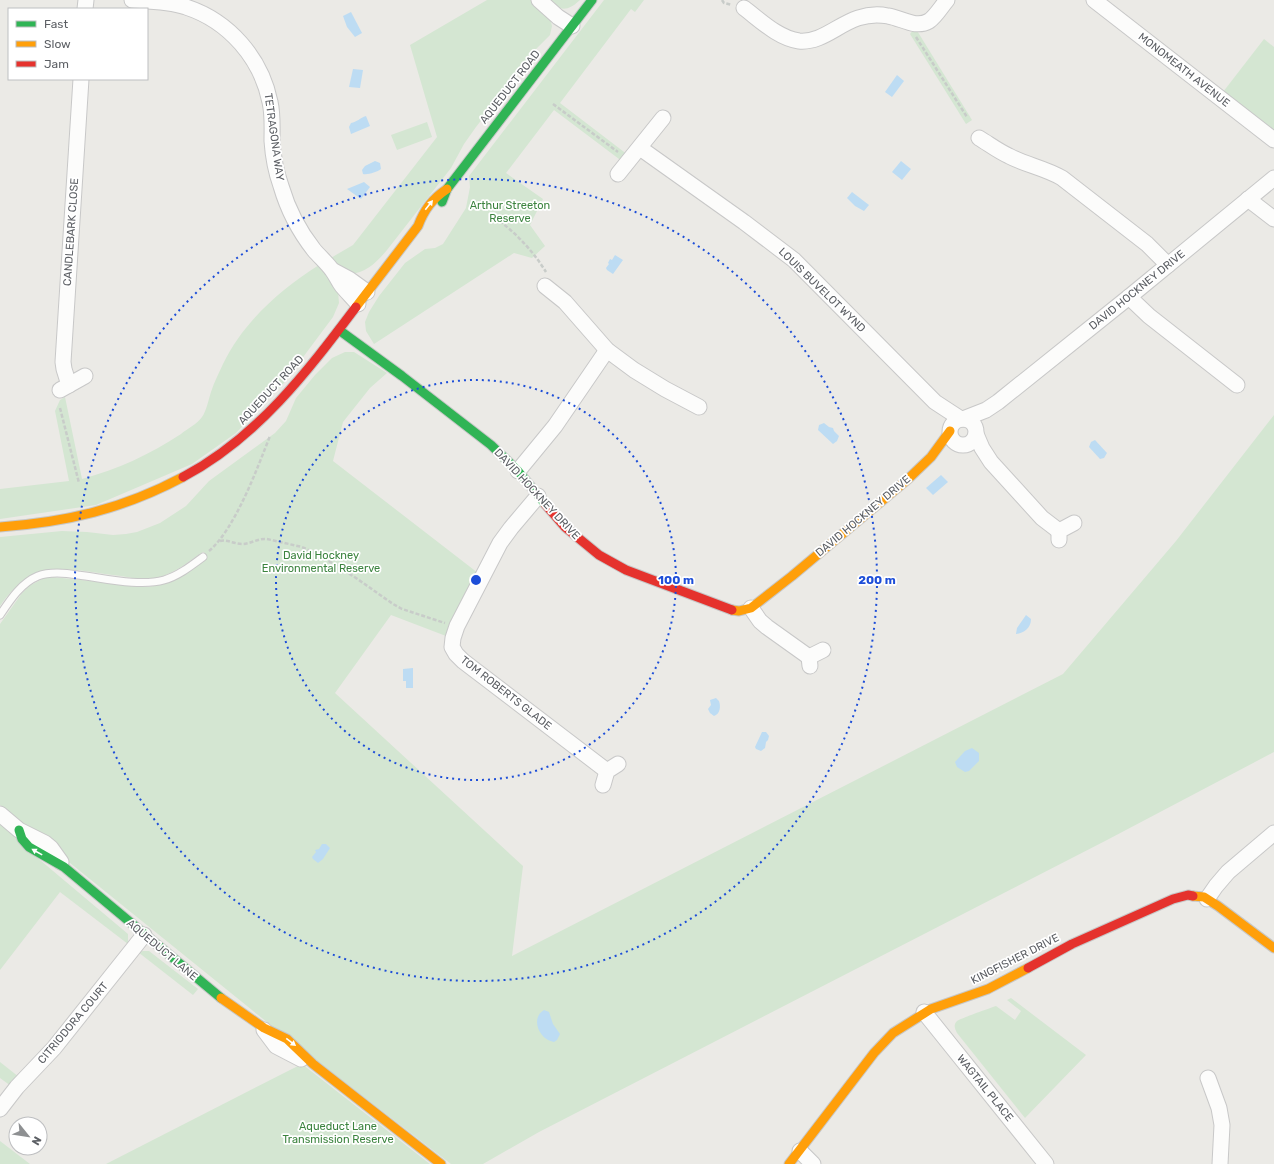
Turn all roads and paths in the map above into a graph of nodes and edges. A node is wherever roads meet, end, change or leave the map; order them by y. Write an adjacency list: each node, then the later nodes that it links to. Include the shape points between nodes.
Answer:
1 (132, 0): 22 (street, TETRAGONA WAY, via 172,3 200,12 225,28 246,49 266,86 272,115 274,157 286,202 307,241)
2 (539, 0): 8 (street)
3 (592, 0): 8 (street, AQUEDUCT ROAD)
4 (946, 0): 7 (street, via 928,22 916,25)
5 (1094, 0): 14 (street, MONOMEATH AVENUE)
6 (744, 8): 7 (street, via 785,37 800,41 818,39 842,24 866,16 886,15)
7 (910, 23): 11 (path, via 911,30)
8 (572, 26): 24 (street, AQUEDUCT ROAD, via 447,189 442,203 430,219 418,226)
9 (81, 80): 29 (street, CANDLEBARK CLOSE, via 63,362 64,388)
10 (553, 104): 15 (path, via 624,157)
11 (967, 117)
12 (663, 118): 15 (street)
13 (979, 138): 21 (street, via 1010,157 1062,178 1147,244)
14 (1274, 140)
15 (635, 153): 16 (street); 34 (street, LOUIS BUVELOT WYND, via 744,222 794,260)
16 (618, 174)
17 (1274, 178): 18 (street, DAVID HOCKNEY DRIVE)
18 (1248, 199): 20 (street); 21 (street, DAVID HOCKNEY DRIVE)
19 (490, 214): 23 (path, via 532,251)
20 (1274, 219)
21 (1168, 265): 25 (street, DAVID HOCKNEY DRIVE)
22 (333, 271): 24 (street, TETRAGONA WAY); 26 (street, TETRAGONA WAY, via 342,287)
23 (543, 283): 28 (street, via 565,302)
24 (367, 292): 26 (street, AQUEDUCT ROAD)
25 (1129, 297): 30 (street, via 1148,316); 31 (street, DAVID HOCKNEY DRIVE)
26 (358, 304): 27 (street, AQUEDUCT ROAD)
27 (339, 330): 40 (street, DAVID HOCKNEY DRIVE, via 491,445); 44 (street, AQUEDUCT ROAD, via 297,383 250,432 193,472 157,491 90,514 46,524)
28 (606, 350): 32 (street, via 634,370); 40 (street, via 555,426)
29 (85, 376)
30 (1237, 385)
31 (998, 402): 34 (street, DAVID HOCKNEY DRIVE); 35 (street, DAVID HOCKNEY DRIVE)
32 (698, 407)
33 (60, 408): 41 (path)
34 (956, 424): 35 (street, via 966,420 973,424); 37 (street, via 952,440); 39 (street, DAVID HOCKNEY DRIVE)
35 (976, 432): 37 (street, via 973,441); 38 (street)
36 (272, 433): 45 (path, via 246,493)
37 (962, 446): 38 (street); 39 (street, DAVID HOCKNEY DRIVE)
38 (991, 462): 43 (street, via 1059,536)
39 (923, 466): 47 (street, DAVID HOCKNEY DRIVE)
40 (518, 471): 42 (street, DAVID HOCKNEY DRIVE)
41 (79, 483)
42 (538, 496): 47 (street, DAVID HOCKNEY DRIVE, via 576,537 599,555 626,570 732,610); 49 (street, TOM ROBERTS GLADE, via 500,543)
43 (1074, 523)
44 (0, 527)
45 (220, 541): 46 (path); 49 (path, via 242,544 262,538 302,547 328,560 393,604 436,621)
46 (203, 557): 48 (lane, via 170,578 150,583 70,574 45,574 23,586)
47 (751, 608): 50 (street, via 760,621 810,662)
48 (0, 615)
49 (457, 626): 51 (street, TOM ROBERTS GLADE, via 452,638 452,647 463,661)
50 (823, 650)
51 (609, 773)
52 (0, 814): 54 (street, AQUEDUCT LANE, via 19,830 45,843)
53 (1274, 833): 55 (street, via 1228,872)
54 (64, 867): 56 (street, AQUEDUCT LANE)
55 (1207, 899): 57 (street, KINGFISHER DRIVE); 58 (street, KINGFISHER DRIVE, via 1193,894 1173,899 1072,944 988,989)
56 (144, 935): 59 (street, AQUEDUCT LANE, via 214,993); 62 (street, CITRIODORA COURT, via 54,1048 17,1087)
57 (1274, 948)
58 (924, 1012): 63 (street, KINGFISHER DRIVE, via 893,1033 878,1048); 67 (street, WAGTAIL PLACE)
59 (264, 1028): 60 (street, AQUEDUCT LANE, via 276,1046)
60 (313, 1064): 64 (street, AQUEDUCT LANE)
61 (1208, 1078): 68 (street, via 1222,1125)
62 (0, 1110)
63 (800, 1151): 65 (street, KINGFISHER DRIVE); 66 (street)
64 (441, 1164)
65 (789, 1164)
66 (812, 1164)
67 (1046, 1164)
68 (1220, 1164)

